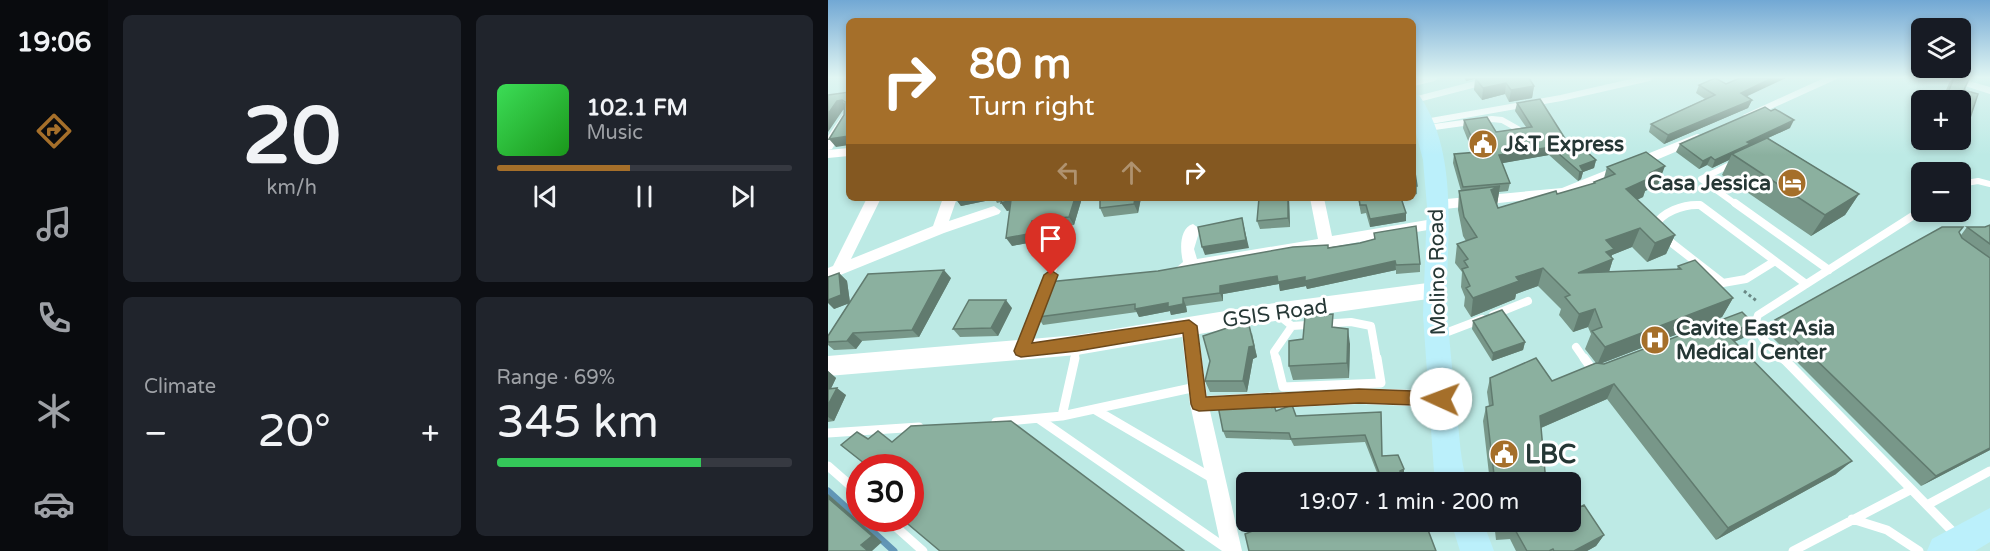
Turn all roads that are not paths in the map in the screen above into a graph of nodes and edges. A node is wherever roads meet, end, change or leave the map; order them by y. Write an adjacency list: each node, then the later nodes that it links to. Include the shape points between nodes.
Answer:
1 (1532, 104): 6 (lane)
2 (1777, 104): 5 (street)
3 (1416, 107): 6 (main road, Molino Road)
4 (846, 118): 9 (street)
5 (1732, 123)
6 (1424, 125): 7 (lane, via 1492,119); 19 (main road, Molino Road, via 1431,146)
7 (1518, 129)
8 (1711, 132): 19 (street, via 1583,186)
9 (828, 147)
10 (846, 152): 11 (street)
11 (828, 154)
12 (1744, 159): 28 (lane, via 1701,179)
13 (1971, 182): 14 (lane)
14 (1990, 184)
15 (872, 201): 29 (street)
16 (949, 201): 21 (street)
17 (1318, 201): 23 (street)
18 (994, 211): 21 (street)
19 (1437, 214): 23 (street); 31 (main road, Molino Road)
20 (1911, 217): 28 (lane)
21 (939, 229): 29 (street)
22 (1193, 229): 26 (street, via 1187,249)
23 (1326, 242): 26 (street)
24 (1057, 258): 38 (lane)
25 (1775, 261): 25 (lane, via 1700,205 1687,205 1654,222 1657,232 1726,285 1736,284); 30 (lane)
26 (1191, 265): 27 (street)
27 (1171, 269)
28 (1828, 270): 30 (lane)
29 (833, 272)
30 (1806, 284): 54 (lane, via 1750,322)
31 (1435, 290): 33 (main road, GSIS Road); 35 (main road, Molino Road)
32 (1528, 301): 35 (lane)
33 (1283, 319): 33 (lane, via 1274,352 1282,387 1381,383 1371,326); 34 (main road, GSIS Road)
34 (1189, 326): 36 (main road, GSIS Road); 41 (street)
35 (1437, 336): 42 (main road, Molino Road)
36 (1077, 345): 38 (main road, GSIS Road); 44 (lane)
37 (1576, 347): 40 (lane, via 1594,373)
38 (1021, 351): 39 (main road, GSIS Road)
39 (828, 366)
40 (1605, 368)
41 (1197, 396): 42 (street); 43 (lane); 52 (street)
42 (1441, 399): 51 (main road, Molino Road)
43 (1094, 409): 44 (lane); 52 (lane)
44 (1062, 416): 45 (lane)
45 (1039, 419): 46 (lane); 62 (lane)
46 (985, 423)
47 (930, 426): 48 (lane)
48 (828, 433)
49 (828, 466): 53 (lane)
50 (1990, 471): 55 (lane)
51 (1449, 472)
52 (1216, 481): 62 (street)
53 (846, 482)
54 (1910, 490): 55 (lane); 56 (lane)
55 (1927, 506): 60 (lane)
56 (1852, 519): 64 (lane); 65 (lane, via 1872,522)
57 (1990, 524): 60 (main road)
58 (902, 532): 61 (lane)
59 (1470, 532): 63 (main road)
60 (1959, 548)
61 (923, 551)
62 (1231, 551)
63 (1477, 551)
64 (1792, 551)
65 (1918, 551)

